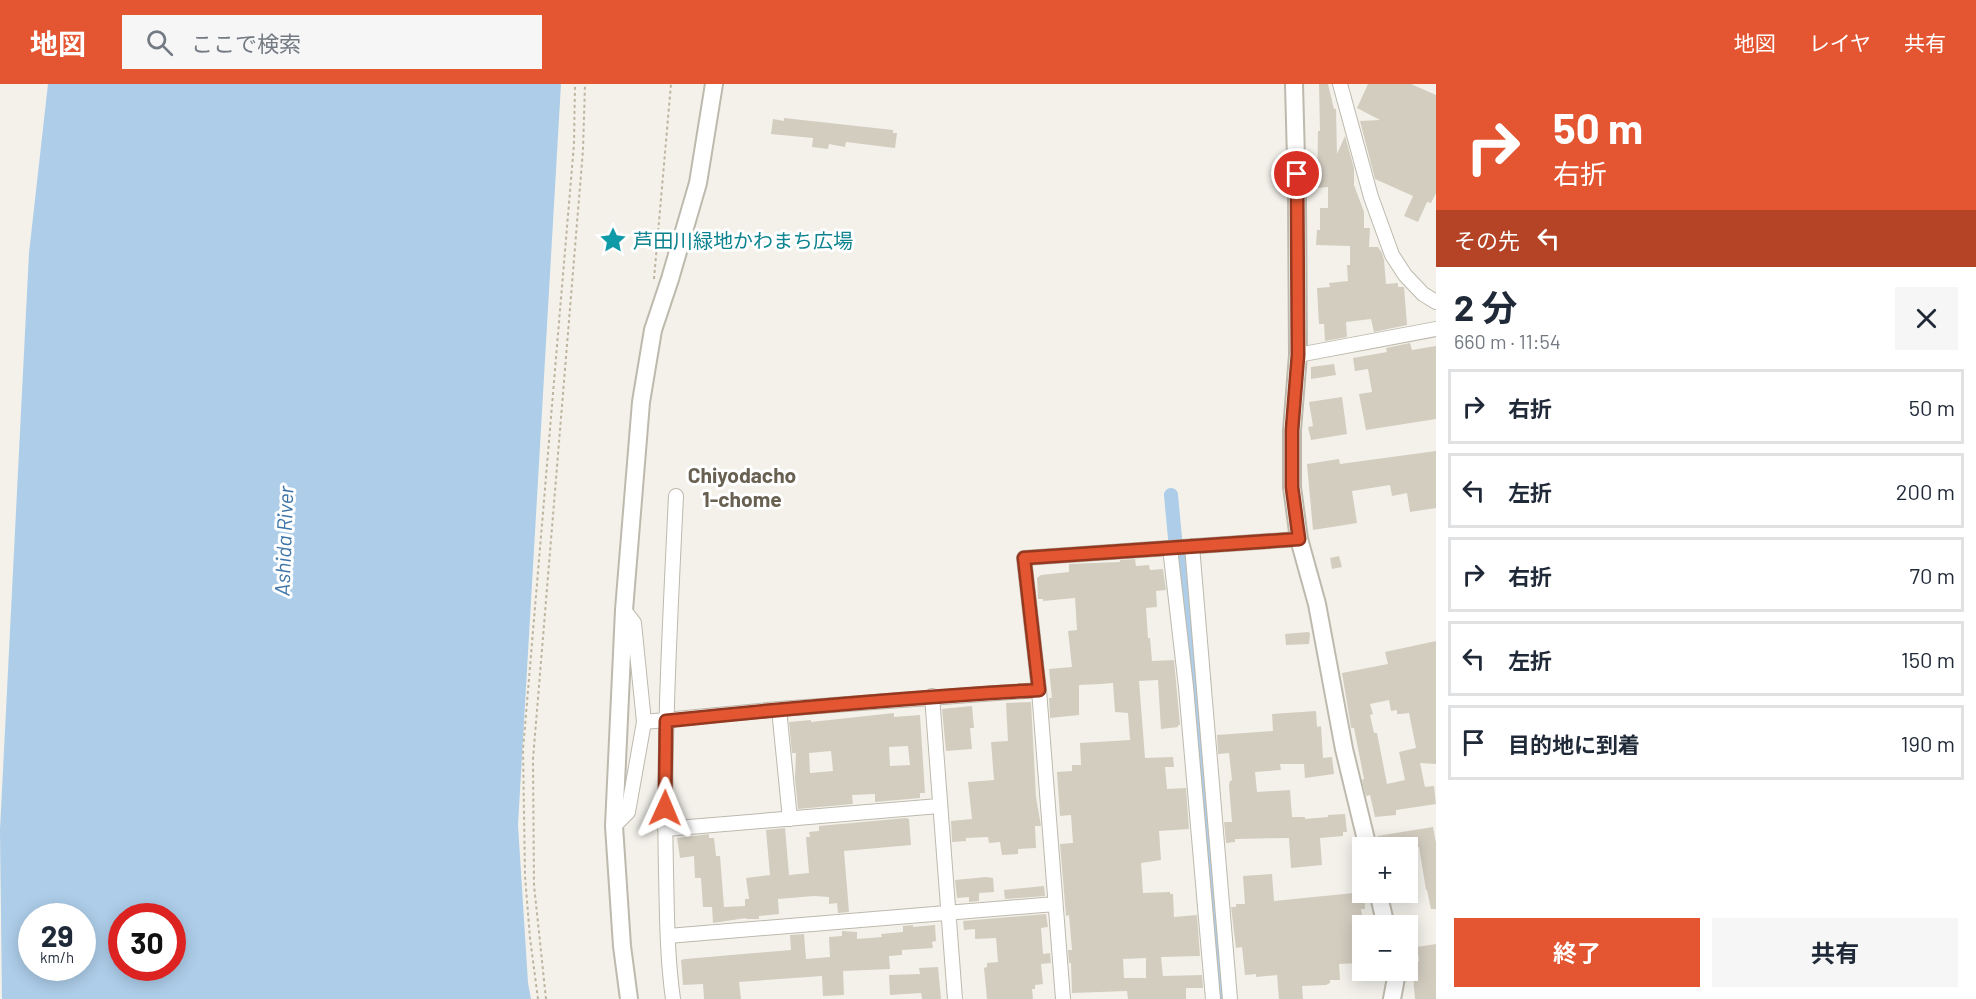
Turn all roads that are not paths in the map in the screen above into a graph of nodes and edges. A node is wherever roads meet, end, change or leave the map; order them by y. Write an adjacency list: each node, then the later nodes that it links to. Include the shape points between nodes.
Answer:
1 (714, 84): 11 (street, via 698,183 653,330 641,402)
2 (1294, 84): 6 (street)
3 (1340, 84): 4 (street, via 1371,197 1392,255 1406,276)
4 (1436, 302)
5 (1436, 329): 6 (street)
6 (1298, 355): 8 (street, via 1292,487)
7 (676, 496): 15 (street)
8 (1299, 539): 9 (street); 21 (street, via 1317,604 1344,749)
9 (1192, 546): 10 (street); 31 (street)
10 (1170, 548): 12 (street, via 1024,558); 30 (street)
11 (624, 610): 16 (street, via 634,623); 19 (street)
12 (1039, 690): 13 (street); 22 (street)
13 (932, 696): 14 (street); 17 (street)
14 (779, 708): 15 (street); 18 (street)
15 (666, 721): 16 (street); 20 (street)
16 (644, 722): 19 (street, via 628,812)
17 (939, 806): 18 (street); 23 (street)
18 (790, 819): 20 (street)
19 (614, 826): 26 (street, via 621,946)
20 (665, 829): 24 (street)
21 (1365, 837)
22 (1055, 904): 23 (street); 29 (street)
23 (948, 914): 24 (street); 28 (street)
24 (668, 936): 27 (street)
25 (1395, 981): 32 (street)
26 (629, 999)
27 (673, 999)
28 (955, 999)
29 (1063, 999)
30 (1213, 999)
31 (1230, 999)
32 (1392, 999)

